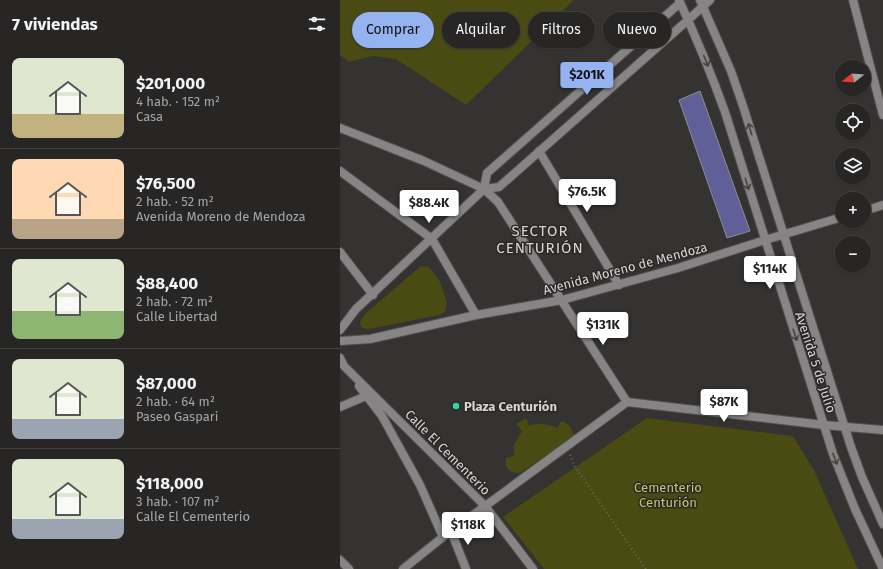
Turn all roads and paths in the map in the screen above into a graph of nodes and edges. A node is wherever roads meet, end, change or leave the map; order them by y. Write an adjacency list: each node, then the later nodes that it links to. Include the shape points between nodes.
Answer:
1 (710, 0): 4 (street)
2 (852, 0): 6 (street)
3 (681, 1): 5 (street, Avenida 5 de Julio); 10 (street, via 487,173)
4 (701, 3): 5 (street); 14 (street, Avenida 5 de Julio, one-way to 4, via 731,71)
5 (688, 20): 8 (street); 16 (street, Avenida 5 de Julio, one-way to 16, via 713,78)
6 (883, 115)
7 (342, 132): 10 (street, via 424,161)
8 (539, 151): 10 (street, via 499,187); 18 (street)
9 (340, 171): 15 (street)
10 (484, 189): 15 (street); 20 (street, via 498,202)
11 (883, 205): 12 (street)
12 (871, 208)
13 (835, 219): 14 (street, Avenida Moreno de Mendoza)
14 (783, 235): 16 (street, Avenida Moreno de Mendoza); 30 (street, Avenida 5 de Julio)
15 (432, 238): 19 (street); 21 (street)
16 (765, 240): 18 (street, Avenida Moreno de Mendoza); 29 (street, Avenida 5 de Julio, one-way to 29)
17 (340, 252): 19 (street)
18 (619, 285): 20 (street, Avenida Moreno de Mendoza)
19 (373, 295): 22 (street, via 356,310)
20 (562, 300): 21 (street, Avenida Moreno de Mendoza); 27 (street)
21 (476, 315): 23 (street, Avenida Moreno de Mendoza, via 370,339)
22 (340, 330)
23 (340, 341)
24 (340, 358): 25 (street, Calle El Cementerio)
25 (344, 366): 26 (street); 33 (street, Calle El Cementerio)
26 (366, 396): 28 (street); 36 (street, via 382,416 420,484)
27 (627, 402): 29 (street); 32 (street)
28 (340, 407)
29 (824, 425): 30 (street); 43 (street, Avenida 5 de Julio, one-way to 43, via 844,484)
30 (844, 426): 31 (street); 34 (street, Avenida 5 de Julio, via 862,477)
31 (883, 430)
32 (566, 447): 33 (street); 42 (path, via 575,467)
33 (485, 506): 35 (street); 41 (street, Calle El Cementerio)
34 (883, 524)
35 (451, 532): 36 (street); 40 (street)
36 (443, 537): 39 (street)
37 (340, 560): 38 (street)
38 (348, 569)
39 (404, 569)
40 (466, 569)
41 (533, 569)
42 (646, 569)
43 (883, 569)

